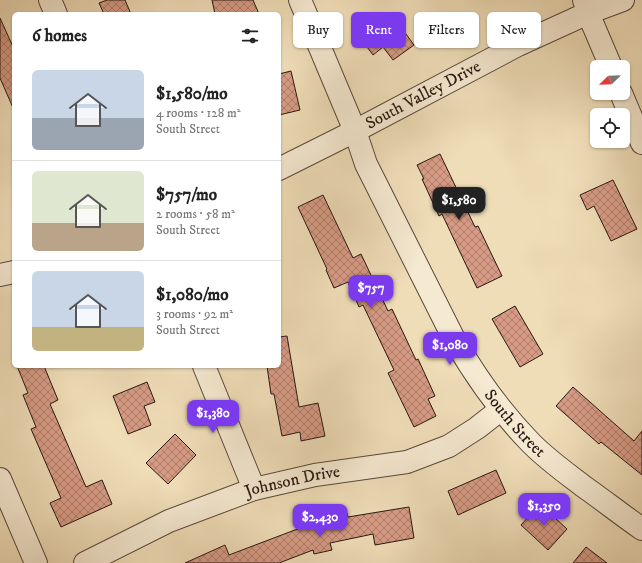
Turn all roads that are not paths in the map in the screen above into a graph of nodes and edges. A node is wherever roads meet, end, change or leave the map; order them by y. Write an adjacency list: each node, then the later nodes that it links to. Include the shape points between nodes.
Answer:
1 (50, 0): 5 (street)
2 (300, 0): 8 (street, South Street)
3 (623, 0): 4 (street, South Valley Drive)
4 (586, 7): 6 (street); 8 (street, South Valley Drive)
5 (55, 12)
6 (608, 60)
7 (624, 100): 9 (street)
8 (355, 131): 10 (street, South Valley Drive); 14 (street, South Street, via 366,164 456,341)
9 (642, 143)
10 (281, 168)
11 (12, 273): 12 (street)
12 (0, 276)
13 (205, 368): 16 (street)
14 (500, 410): 16 (street, Johnson Drive, via 449,446 407,462 315,475); 17 (street, South Street, via 548,458)
15 (0, 479): 18 (street)
16 (254, 489): 19 (street, Johnson Drive, via 169,521)
17 (642, 529)
18 (36, 563)
19 (85, 563)

